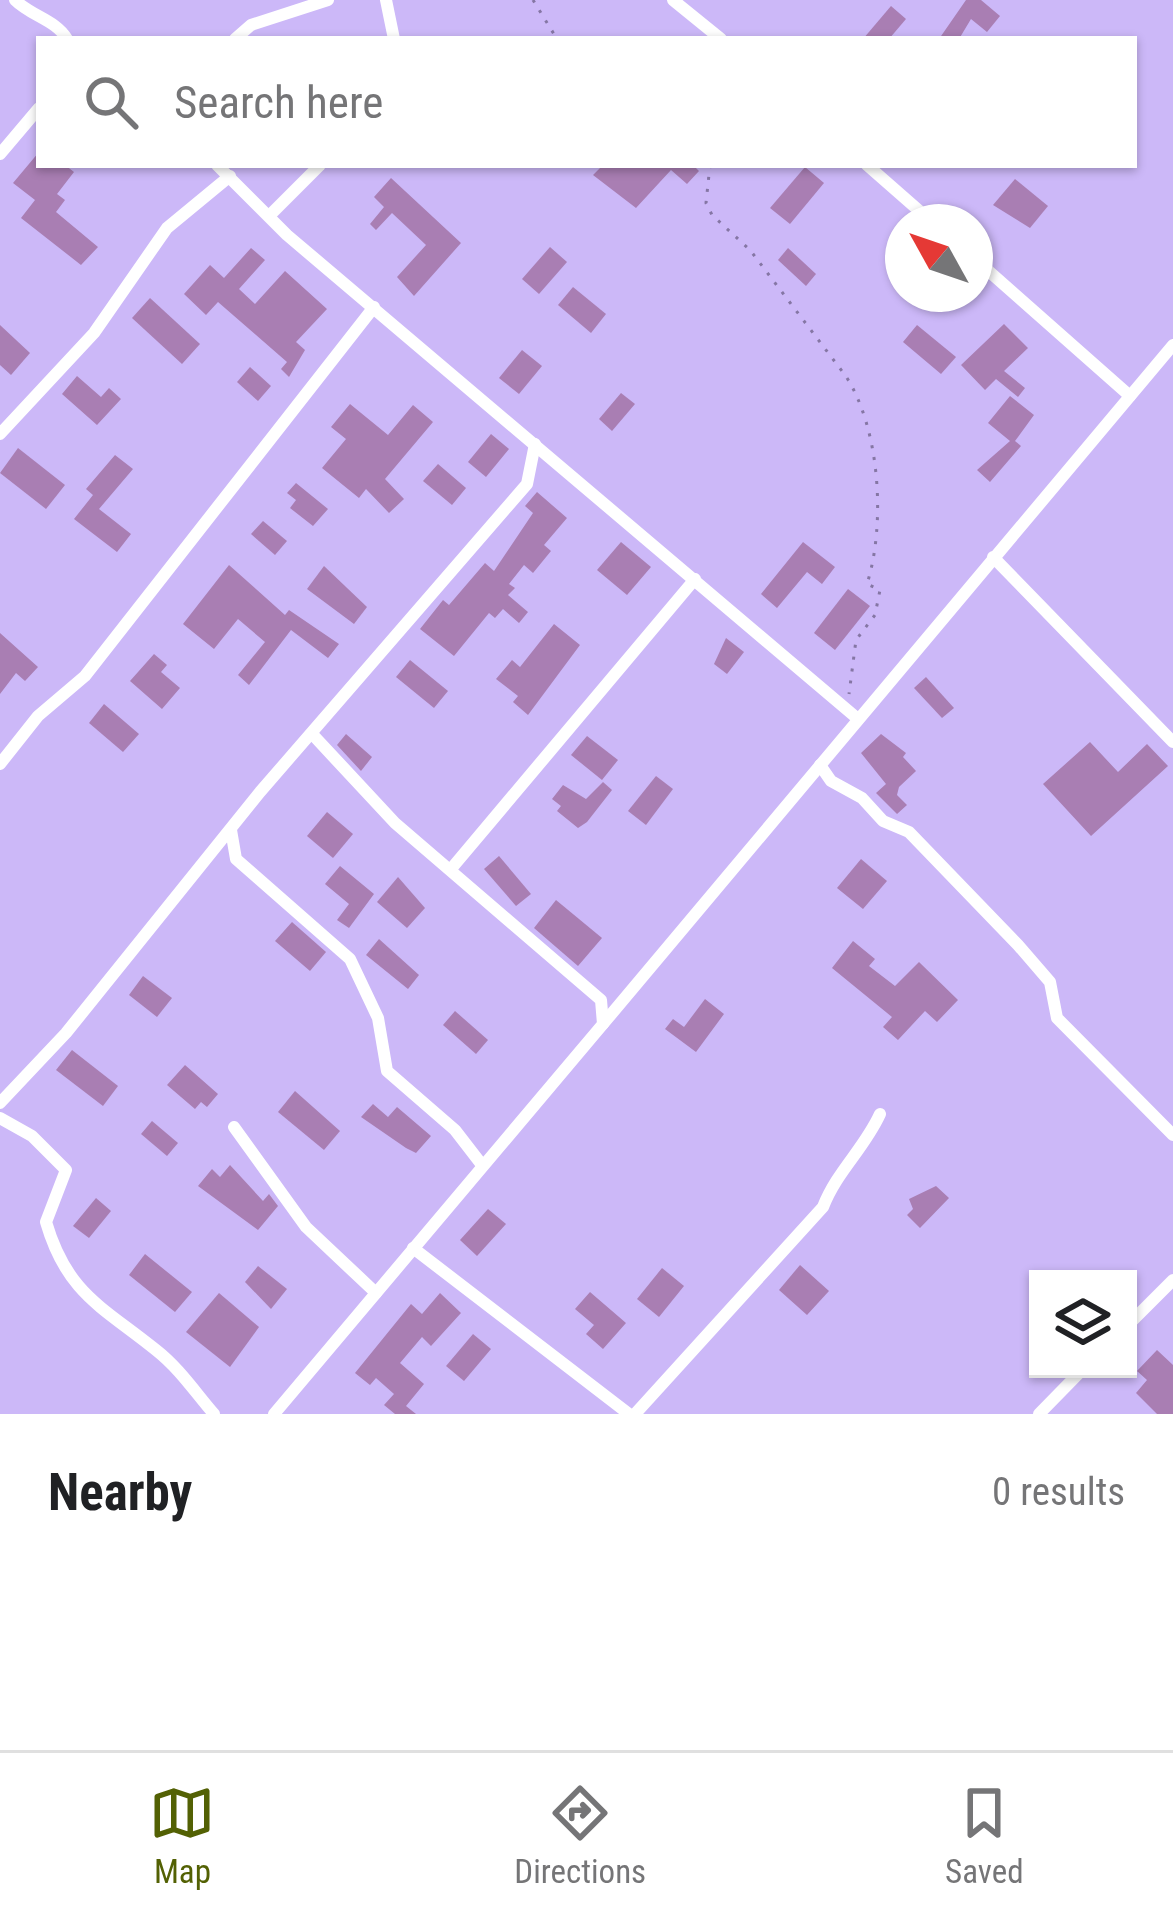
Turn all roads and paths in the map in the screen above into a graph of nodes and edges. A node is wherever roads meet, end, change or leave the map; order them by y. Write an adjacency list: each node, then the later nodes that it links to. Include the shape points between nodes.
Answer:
1 (15, 0): 6 (street)
2 (328, 0): 7 (street)
3 (386, 0): 8 (street)
4 (533, 0): 9 (path)
5 (673, 0): 10 (street)
6 (66, 36)
7 (239, 36)
8 (393, 36)
9 (555, 36)
10 (717, 36)
11 (36, 112): 12 (street)
12 (0, 154)
13 (221, 168): 17 (street)
14 (317, 168): 19 (street)
15 (710, 168): 28 (path, via 712,215 750,250 845,375 878,461 876,551 867,584 880,590 875,615 856,640)
16 (870, 168): 18 (street)
17 (230, 176): 19 (street); 24 (street, via 167,228 94,333)
18 (911, 204)
19 (269, 216): 21 (street)
20 (993, 275): 23 (street)
21 (374, 307): 25 (street); 32 (street, via 85,676 38,716)
22 (1172, 347): 23 (street)
23 (1130, 396): 26 (street)
24 (0, 434)
25 (535, 444): 27 (street); 30 (street, via 527,484)
26 (993, 557): 29 (street); 31 (street)
27 (695, 579): 28 (street); 35 (street)
28 (846, 708): 29 (street)
29 (858, 718): 33 (street)
30 (314, 736): 34 (street); 35 (street, via 395,824)
31 (1173, 742)
32 (0, 764)
33 (820, 765): 36 (street); 41 (street, via 883,821 909,832 1018,945 1050,982 1057,1018)
34 (231, 828): 37 (street); 42 (street, via 236,859 350,958 379,1018 387,1071)
35 (452, 869): 36 (street, via 601,1000)
36 (603, 1024): 42 (street)
37 (0, 1103)
38 (880, 1114): 50 (street, via 823,1207)
39 (0, 1118): 48 (street, via 66,1169 46,1222 81,1292 158,1351)
40 (234, 1127): 45 (street, via 306,1227)
41 (1173, 1135)
42 (482, 1165): 43 (street)
43 (413, 1248): 45 (street); 50 (street)
44 (1173, 1280): 46 (street)
45 (376, 1293): 49 (street)
46 (1137, 1315)
47 (1074, 1378): 51 (street)
48 (214, 1414)
49 (274, 1414)
50 (632, 1414)
51 (1039, 1414)

